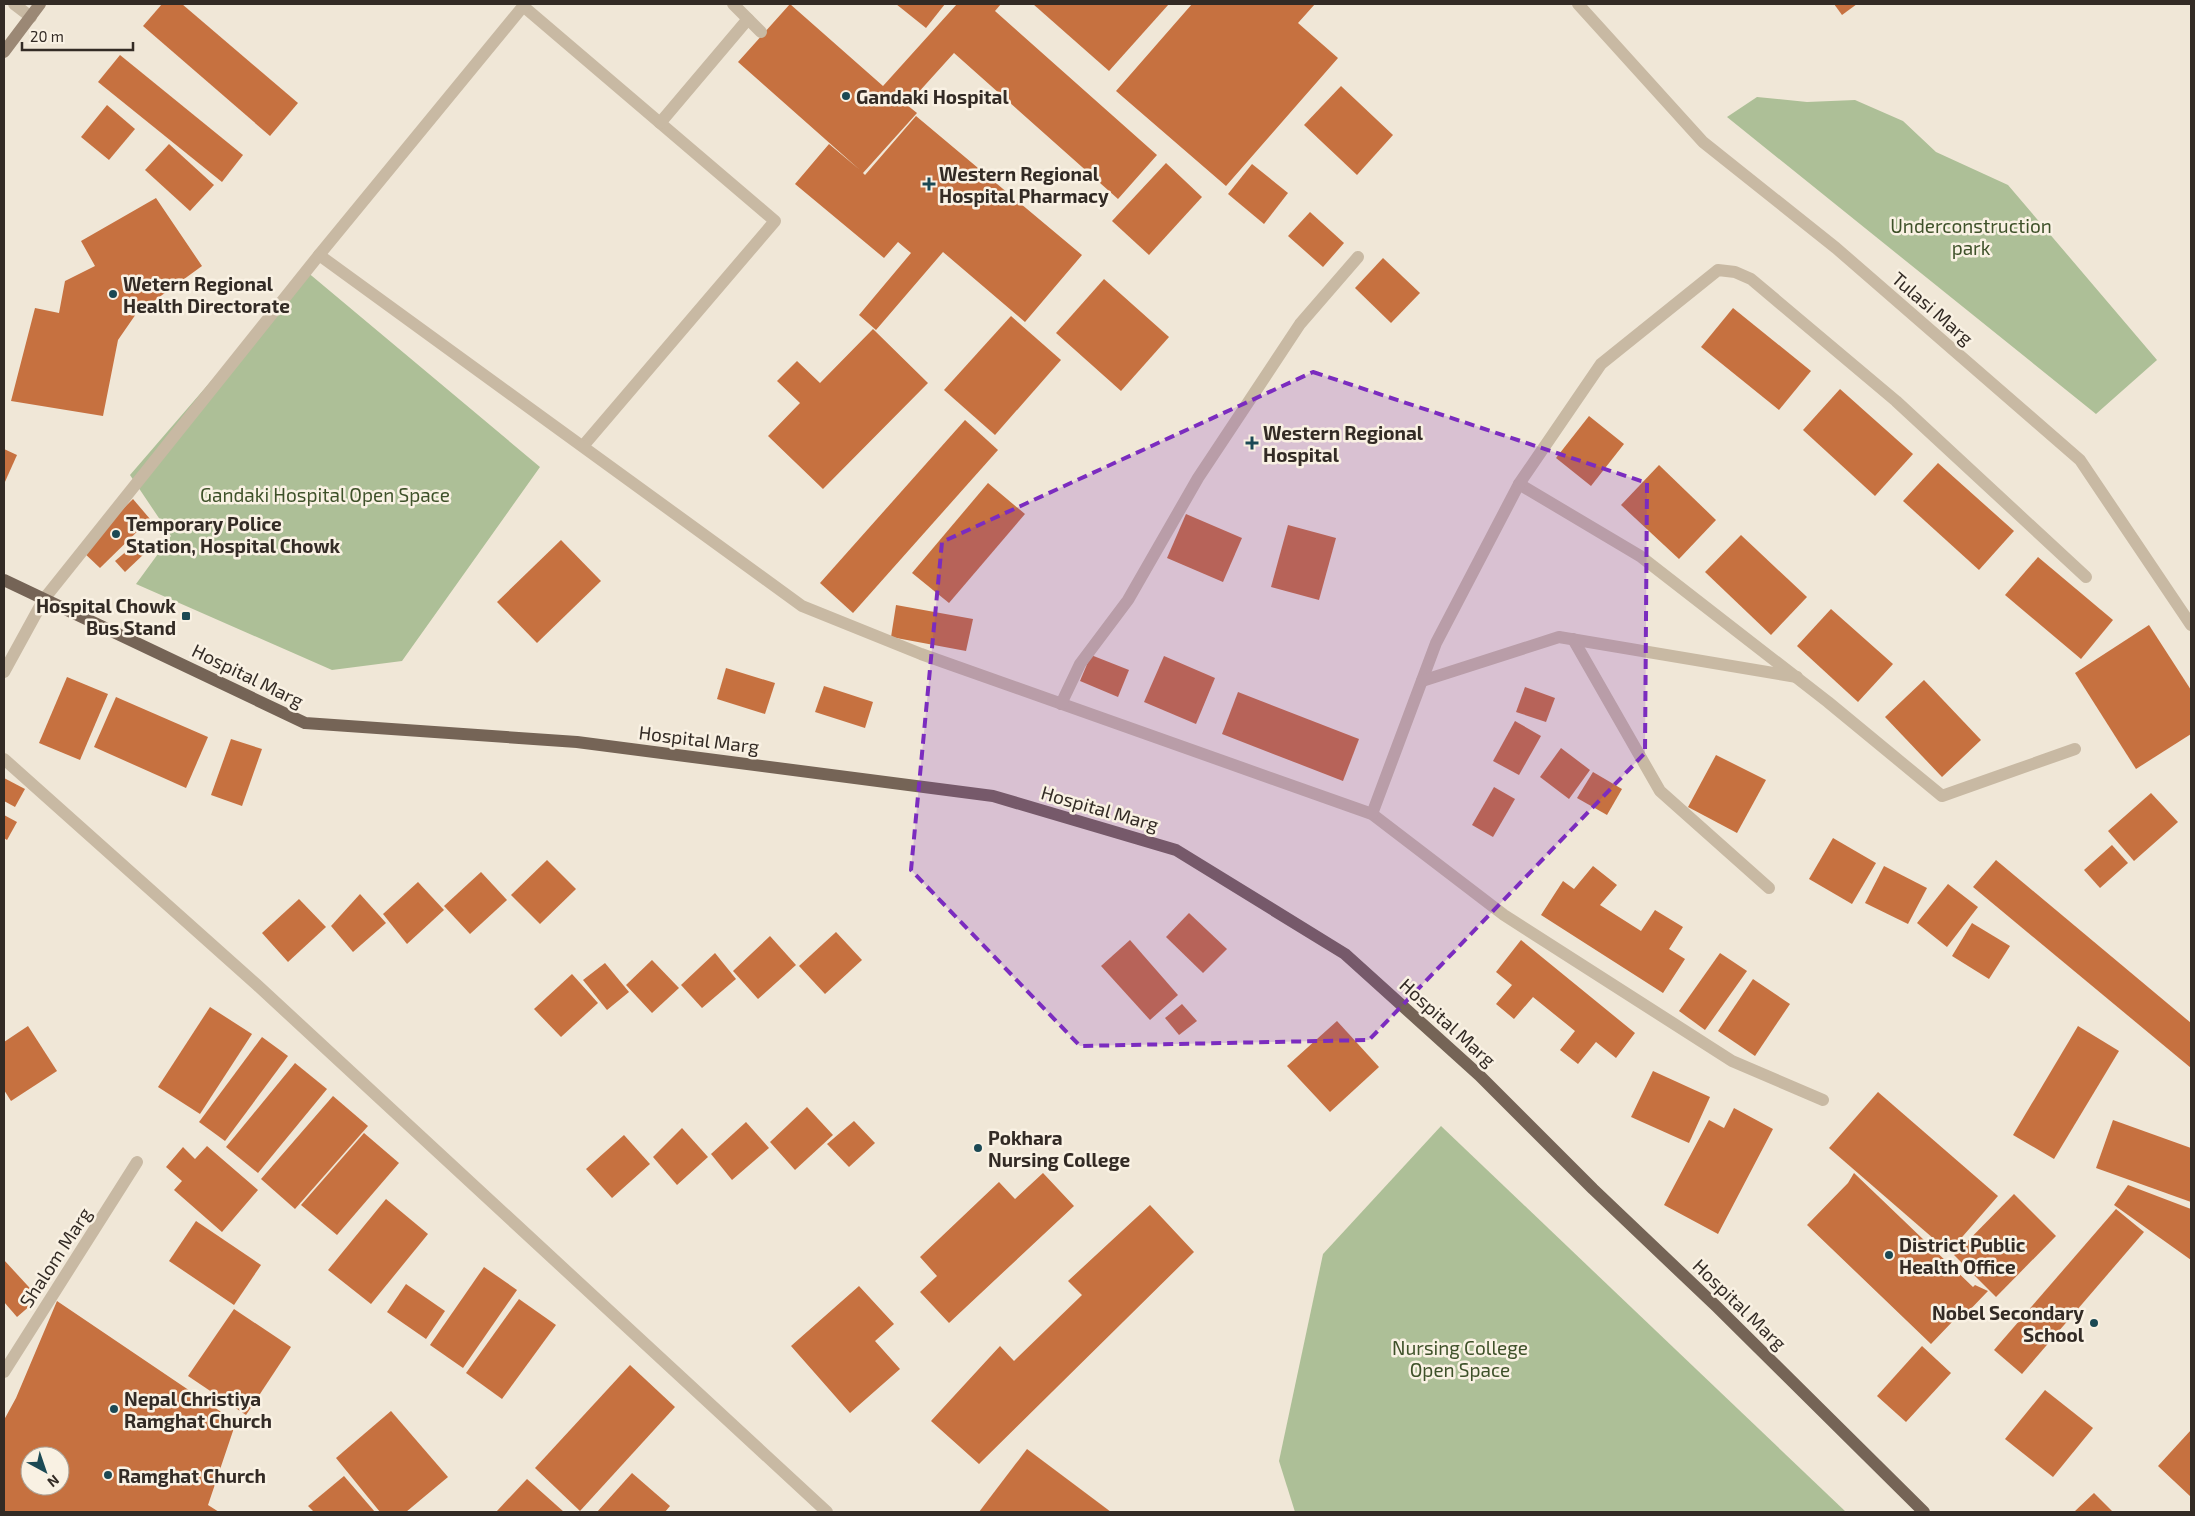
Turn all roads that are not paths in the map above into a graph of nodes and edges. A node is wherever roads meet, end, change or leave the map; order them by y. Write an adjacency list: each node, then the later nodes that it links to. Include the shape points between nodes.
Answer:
1 (14, 4): 6 (street)
2 (40, 4): 6 (main road)
3 (733, 4): 7 (street)
4 (1578, 4): 18 (street, Tulasi Marg, via 1703,142 1836,248 2080,460)
5 (524, 5): 10 (street); 11 (street)
6 (31, 17): 9 (main road)
7 (748, 19): 8 (street); 10 (street)
8 (761, 32)
9 (4, 52)
10 (660, 123): 13 (street, via 775,220)
11 (319, 255): 13 (street); 17 (street)
12 (1358, 257): 23 (street, via 1300,324 1214,454 1128,600 1080,664)
13 (582, 446): 23 (street, via 802,606 921,654)
14 (1519, 484): 15 (street, via 1601,364 1718,270 1735,272 1751,279 1896,401); 21 (street, via 1640,556); 22 (street, via 1436,643)
15 (2086, 577)
16 (4, 580): 17 (main road, Hospital Marg)
17 (44, 599): 20 (street); 32 (main road, Hospital Marg, via 305,723 577,742 993,796 1176,850 1345,954 1479,1075)
18 (2191, 625)
19 (1573, 639): 21 (street); 22 (street, via 1559,637); 27 (street, via 1660,791)
20 (4, 672)
21 (1797, 677): 24 (street, via 1942,796)
22 (1422, 681): 26 (street)
23 (1061, 704): 26 (street)
24 (2075, 749)
25 (4, 759): 31 (street, via 264,991)
26 (1372, 814): 28 (street, via 1504,915 1732,1061)
27 (1769, 888)
28 (1823, 1100)
29 (137, 1162): 30 (street, Shalom Marg)
30 (4, 1372)
31 (827, 1512)
32 (1924, 1512)

